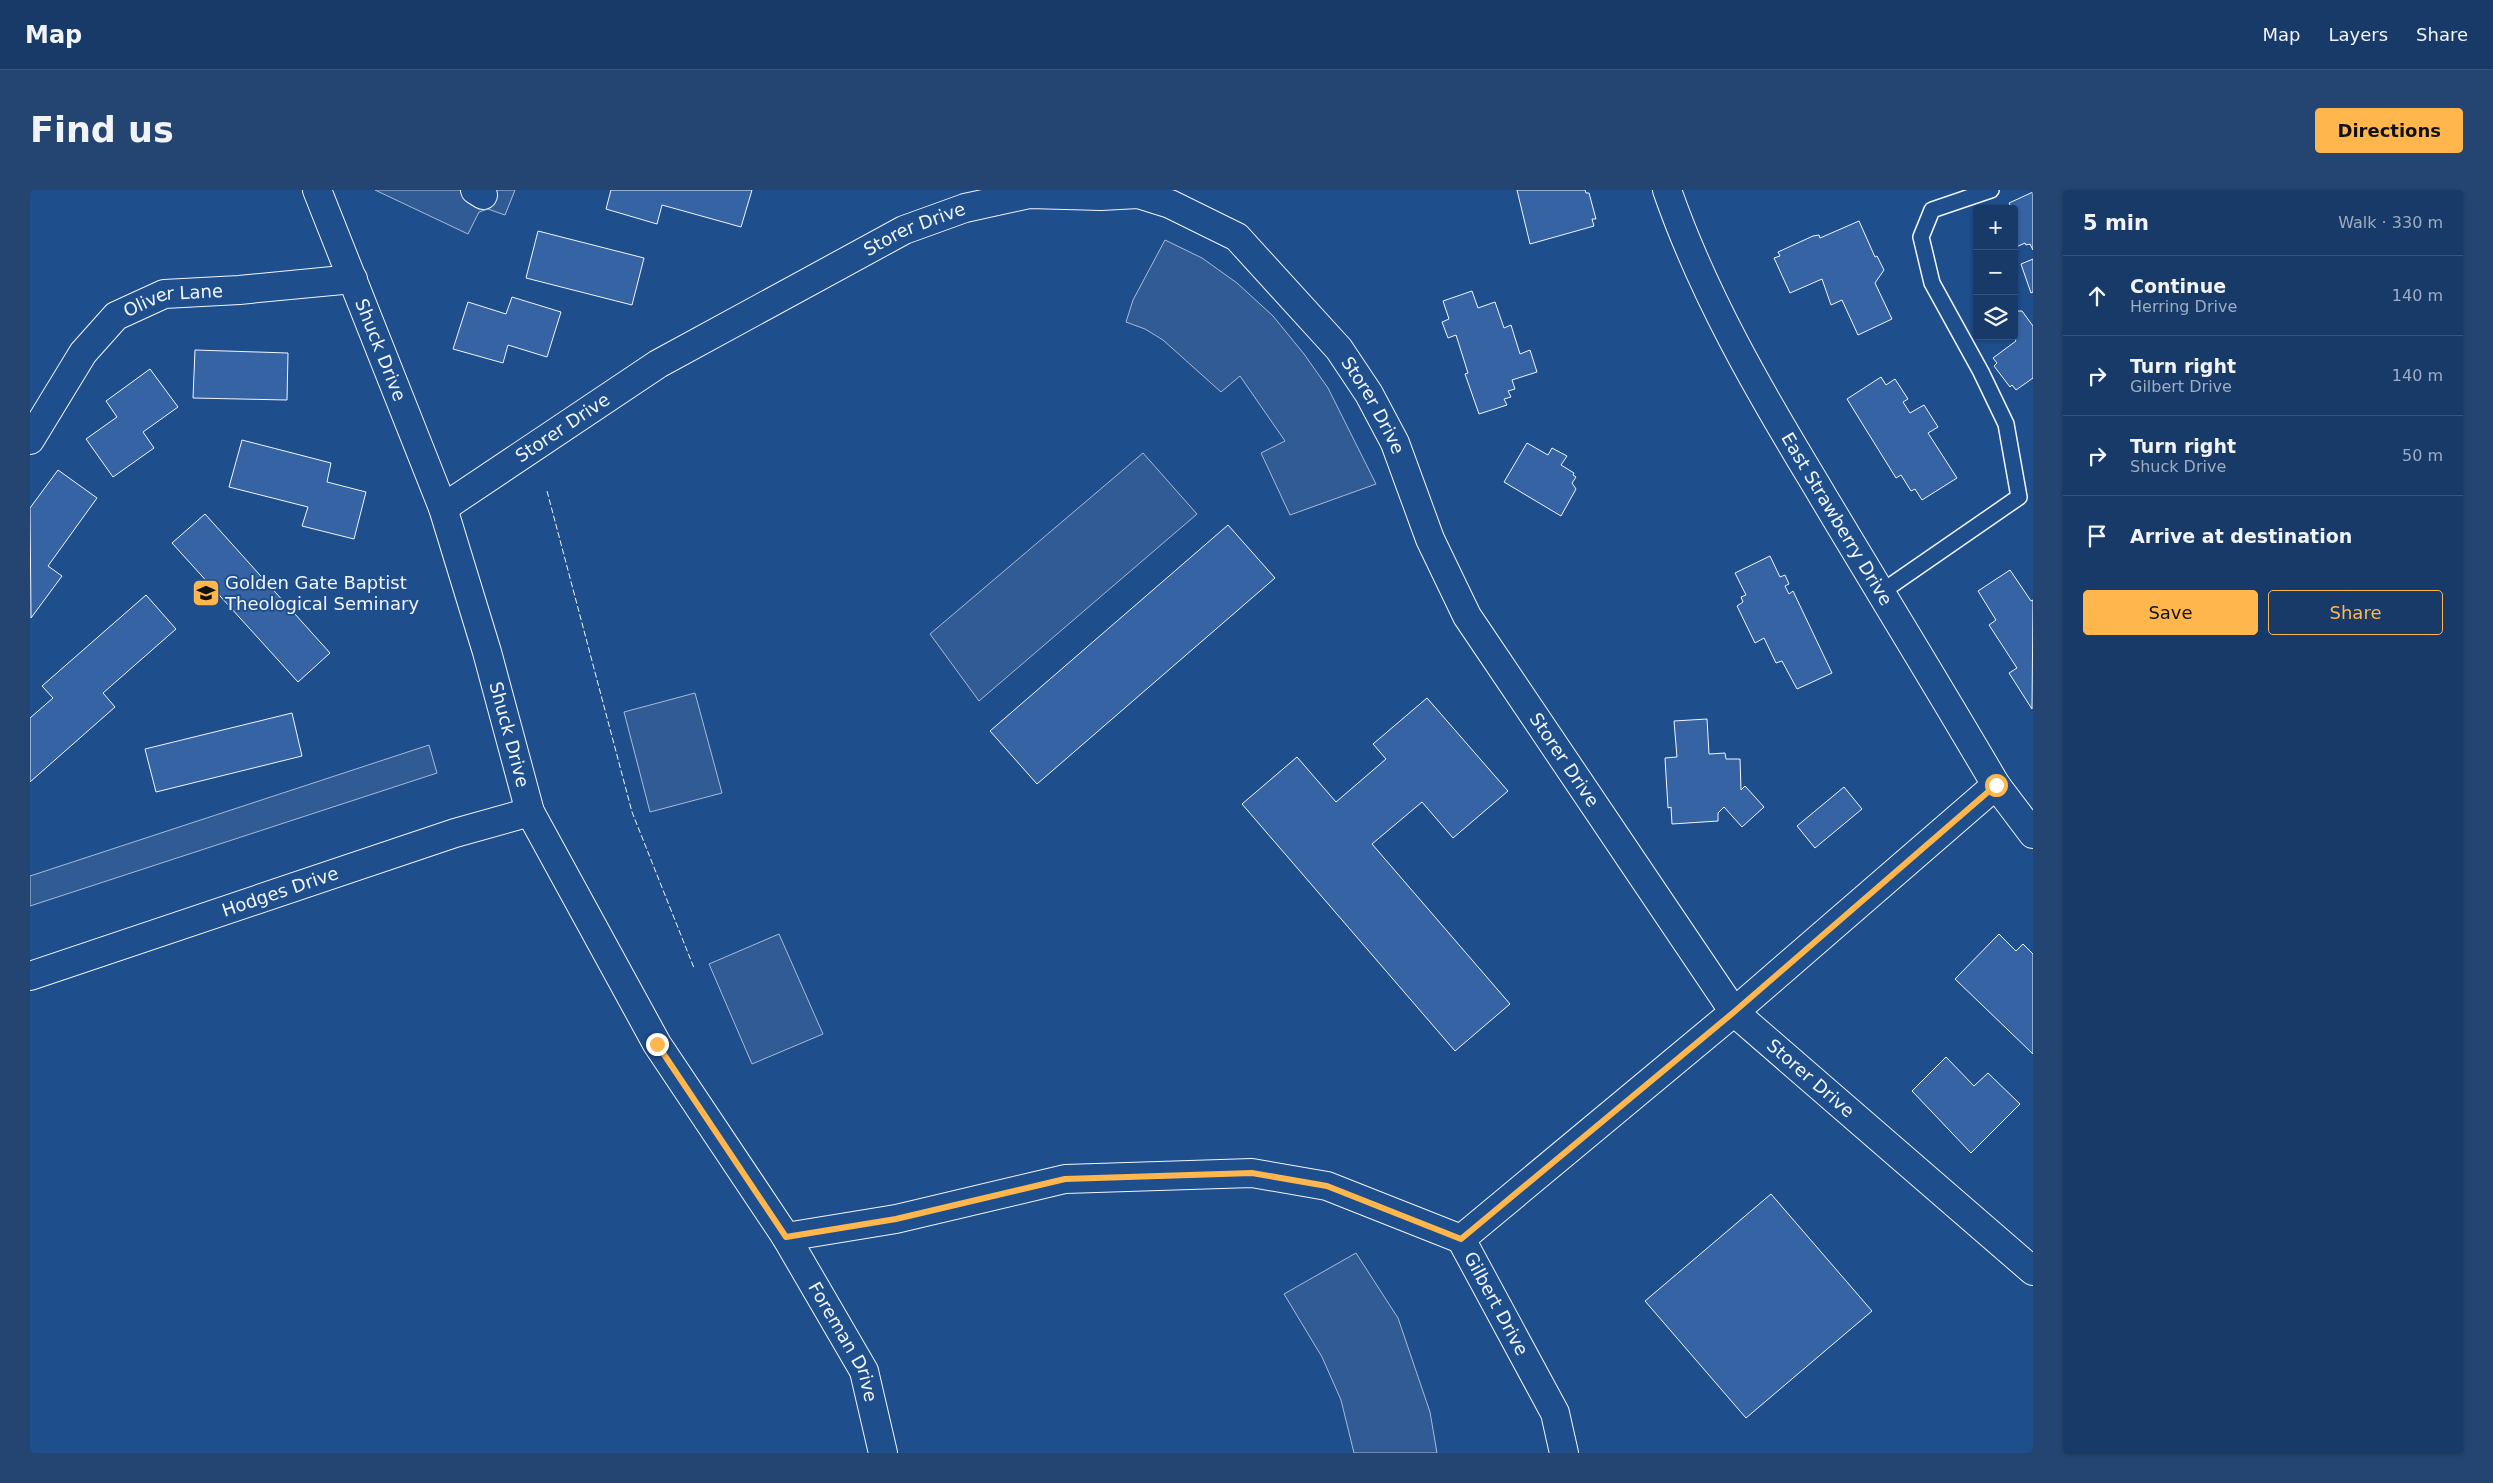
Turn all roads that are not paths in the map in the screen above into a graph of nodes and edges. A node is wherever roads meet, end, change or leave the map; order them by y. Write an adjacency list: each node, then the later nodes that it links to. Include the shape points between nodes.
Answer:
1 (317, 190): 5 (street, Shuck Drive)
2 (1667, 190): 8 (street, East Strawberry Drive, via 1683,236 1741,355)
3 (1991, 190): 8 (lane, via 1932,210 1921,237 1932,283 2006,424 2019,497)
4 (1139, 192): 7 (street, Storer Drive, via 1101,196 1029,194 965,208 904,230 658,364); 13 (street, Storer Drive, via 1237,237 1339,349 1370,394 1395,443 1430,539 1466,616)
5 (353, 279): 6 (street, Oliver Lane, via 164,294 116,316 83,353); 7 (street, Shuck Drive)
6 (30, 440)
7 (442, 508): 10 (street, Shuck Drive)
8 (1880, 592): 9 (street, East Strawberry Drive)
9 (1996, 785): 11 (street, East Strawberry Drive); 13 (street)
10 (530, 812): 12 (street, Hodges Drive, via 455,833); 14 (street, Shuck Drive, via 657,1044)
11 (2033, 834)
12 (30, 976)
13 (1734, 1012): 15 (street); 16 (street, Storer Drive)
14 (786, 1237): 15 (street, Gilbert Drive, via 896,1219 1065,1179 1252,1173 1327,1186); 17 (street, Foreman Drive, via 864,1371)
15 (1461, 1239): 18 (street, Gilbert Drive, via 1554,1413)
16 (2033, 1271)
17 (883, 1453)
18 (1564, 1453)

